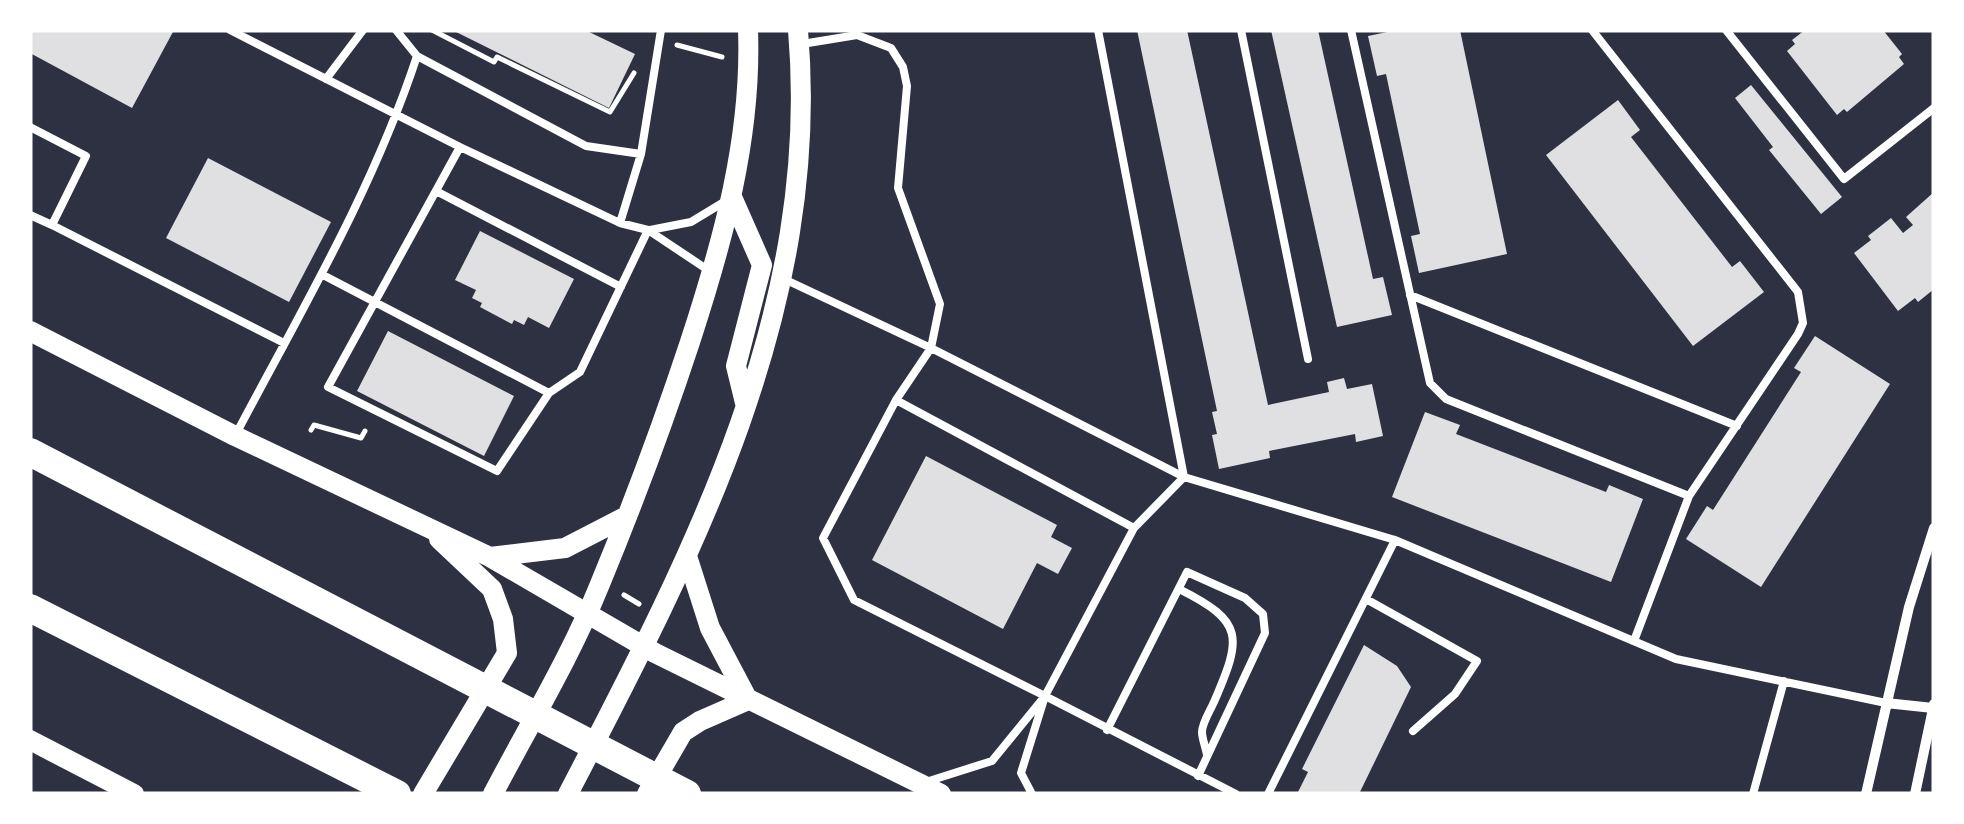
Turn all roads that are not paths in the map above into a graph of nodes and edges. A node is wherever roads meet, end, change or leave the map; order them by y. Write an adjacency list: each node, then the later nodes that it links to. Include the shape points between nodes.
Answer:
1 (230, 30): 13 (lane)
2 (363, 30): 13 (lane)
3 (396, 30): 12 (lane)
4 (662, 30): 18 (lane)
5 (748, 30): 20 (main road)
6 (1098, 30): 41 (lane)
7 (1241, 30): 34 (lane)
8 (1351, 30): 29 (lane)
9 (1592, 30): 38 (lane, via 1798,292 1803,323)
10 (1726, 30): 14 (lane, via 1844,178)
11 (799, 37): 27 (main road, via 802,128); 33 (lane, via 856,35 891,48 903,66 898,188 940,304)
12 (417, 56): 15 (lane); 18 (lane, via 586,146)
13 (326, 79): 15 (lane)
14 (1934, 108)
15 (398, 114): 17 (lane); 26 (lane)
16 (30, 127): 23 (lane, via 86,156)
17 (460, 147): 19 (lane); 22 (lane)
18 (641, 154): 22 (lane)
19 (436, 191): 28 (lane); 30 (lane)
20 (732, 197): 24 (lane, via 691,222); 25 (main road); 37 (main road, via 762,265 736,366)
21 (30, 215): 23 (lane)
22 (620, 223): 24 (lane)
23 (52, 226): 32 (lane)
24 (648, 230): 25 (lane); 28 (lane)
25 (712, 272): 43 (main road)
26 (322, 275): 30 (lane); 32 (lane)
27 (784, 279): 33 (lane); 37 (main road)
28 (621, 287): 35 (lane, via 580,372)
29 (1410, 295): 38 (lane); 42 (lane, via 1430,383 1446,399)
30 (375, 301): 35 (lane); 35 (lane, via 328,387 497,471)
31 (30, 331): 39 (main road)
32 (284, 344): 39 (lane)
33 (931, 348): 36 (lane); 41 (lane)
34 (1308, 359)
35 (549, 393)
36 (896, 400): 45 (lane); 57 (lane, via 823,538 854,600)
37 (746, 405): 48 (main road)
38 (1737, 426): 42 (lane)
39 (235, 436): 44 (main road)
40 (30, 452): 73 (highway)
41 (1184, 476): 45 (lane); 47 (lane)
42 (1690, 496): 54 (lane)
43 (625, 518): 49 (main road, via 565,548); 53 (main road)
44 (426, 528): 49 (main road); 69 (main road, via 492,589 507,653)
45 (1134, 528): 57 (lane)
46 (1934, 528): 59 (street)
47 (1396, 540): 51 (lane); 54 (lane)
48 (687, 556): 55 (main road); 58 (main road, via 710,628)
49 (490, 557): 53 (main road)
50 (1178, 589): 61 (lane); 64 (lane, via 1214,607 1230,629 1234,657 1202,730); 64 (lane, via 1186,572 1246,598 1263,614 1264,632)
51 (1366, 599): 62 (lane, via 1477,661 1455,694); 77 (lane)
52 (30, 608): 68 (highway)
53 (587, 612): 55 (main road); 70 (main road)
54 (1634, 641): 56 (lane, via 1676,659)
55 (644, 647): 58 (main road); 71 (main road)
56 (1784, 682): 59 (lane); 78 (lane)
57 (1045, 696): 61 (lane); 66 (lane, via 992,760); 75 (lane, via 1021,773)
58 (748, 700): 66 (main road); 72 (main road, via 683,732)
59 (1886, 703): 60 (street); 79 (street)
60 (1934, 707): 80 (street)
61 (1108, 730): 65 (lane)
62 (1412, 731)
63 (30, 740): 67 (main road)
64 (1207, 755): 65 (lane)
65 (1198, 776): 76 (lane)
66 (920, 784): 74 (main road)
67 (134, 794)
68 (397, 794)
69 (423, 794)
70 (493, 794)
71 (568, 794)
72 (647, 794)
73 (687, 794)
74 (941, 794)
75 (1032, 794)
76 (1236, 794)
77 (1268, 794)
78 (1753, 794)
79 (1866, 794)
80 (1915, 794)

